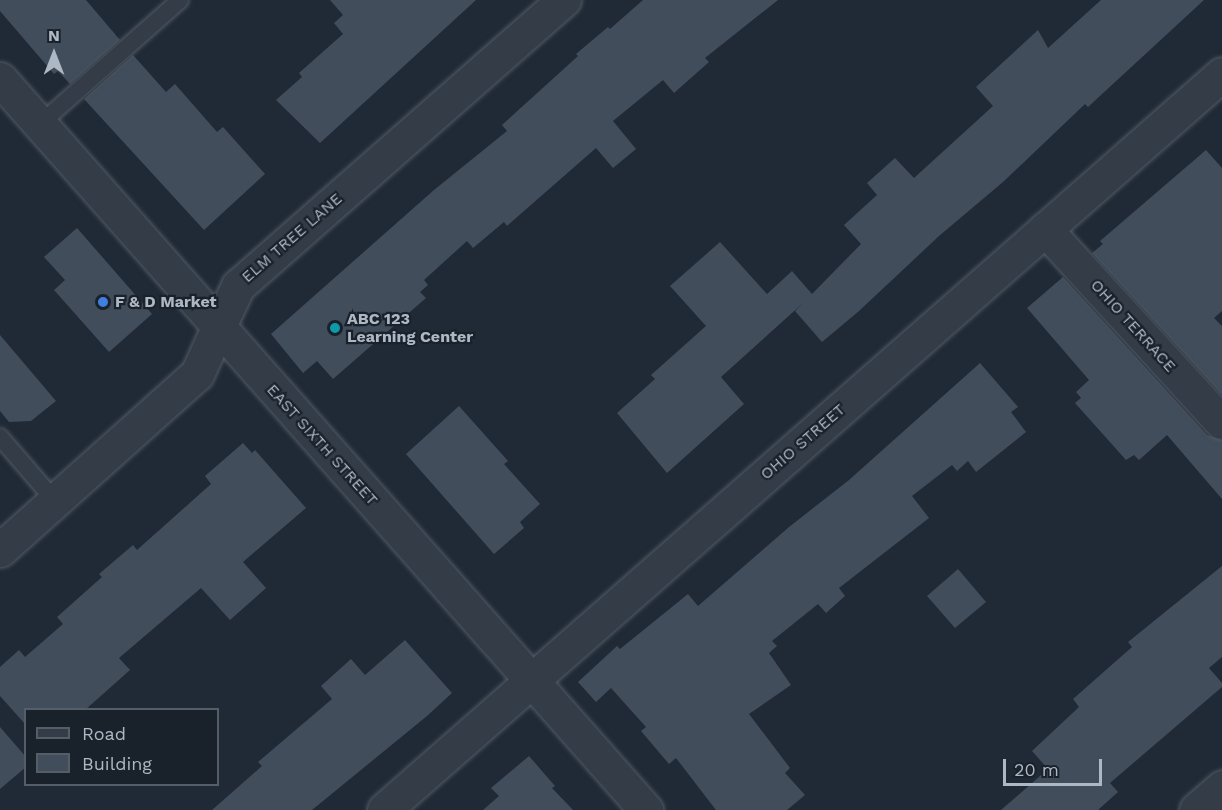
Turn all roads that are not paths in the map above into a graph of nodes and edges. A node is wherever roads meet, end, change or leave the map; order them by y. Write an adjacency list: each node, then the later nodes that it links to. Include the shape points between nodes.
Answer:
1 (180, 0): 5 (lane)
2 (564, 0): 7 (street, ELM TREE LANE, via 238,286)
3 (1222, 74): 6 (street, OHIO STREET)
4 (0, 79): 5 (street, EAST SIXTH STREET)
5 (40, 124): 7 (street, EAST SIXTH STREET)
6 (1045, 229): 8 (street, OHIO TERRACE); 12 (street, OHIO STREET)
7 (218, 328): 10 (street, ELM TREE LANE, via 197,374); 12 (street, EAST SIXTH STREET)
8 (1221, 422)
9 (0, 437): 10 (lane)
10 (56, 502): 11 (street, ELM TREE LANE)
11 (0, 550)
12 (532, 680): 14 (street, OHIO STREET); 15 (street, EAST SIXTH STREET)
13 (1222, 788): 16 (street)
14 (384, 810)
15 (646, 810)
16 (1196, 810)

